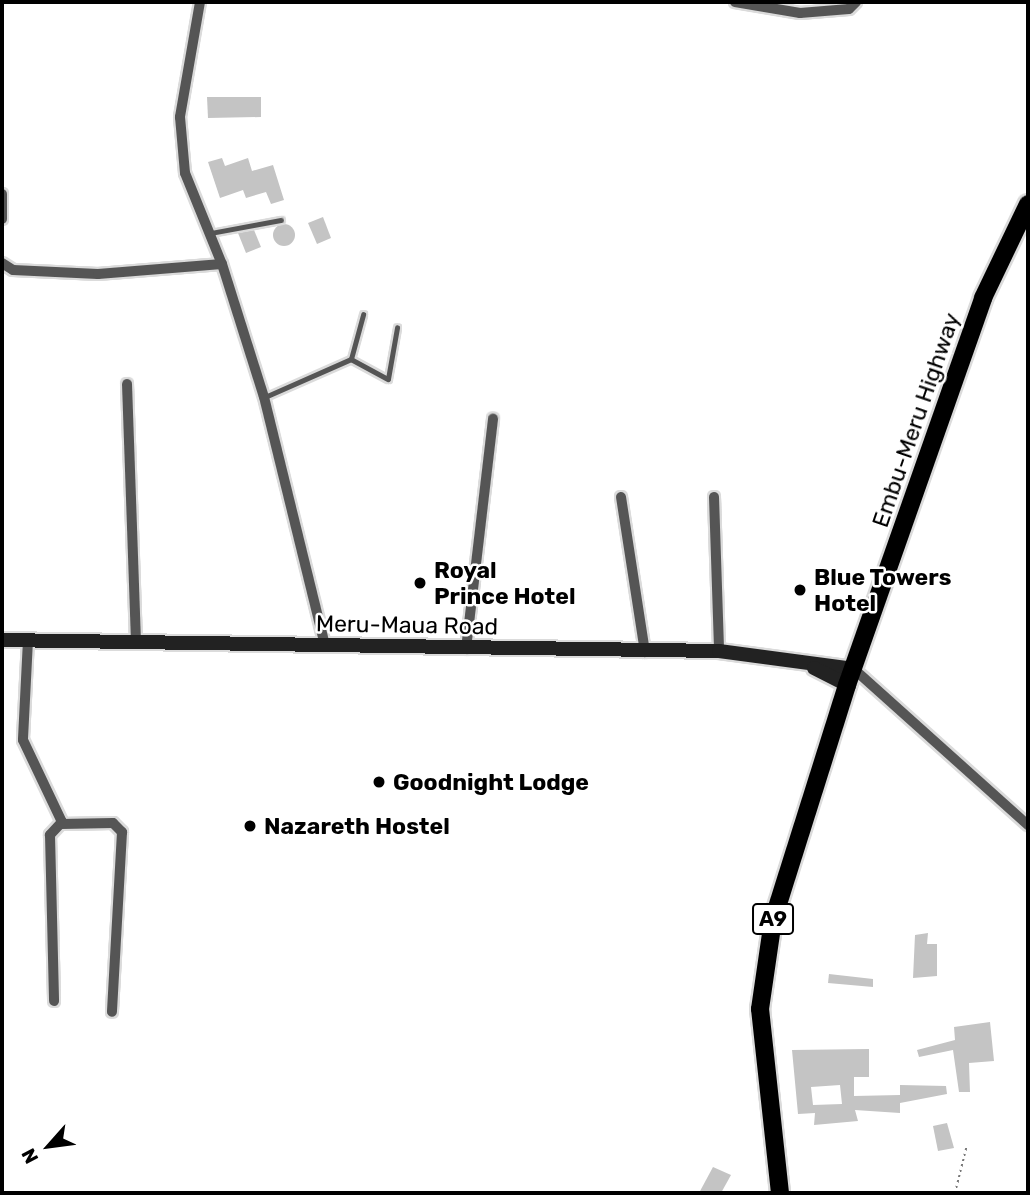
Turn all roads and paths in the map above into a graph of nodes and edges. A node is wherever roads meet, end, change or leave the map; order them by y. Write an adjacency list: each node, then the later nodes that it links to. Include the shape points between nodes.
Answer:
1 (200, 2): 8 (street, via 180,136 185,173)
2 (735, 2): 3 (street, via 800,13 849,9)
3 (856, 2)
4 (2, 194): 6 (street)
5 (1028, 204): 26 (highway, Embu-Meru Highway / A9, via 983,298)
6 (2, 219)
7 (281, 220): 8 (lane)
8 (211, 233): 10 (street)
9 (2, 263): 10 (street, via 13,270 98,274)
10 (222, 264): 15 (street)
11 (363, 315): 13 (lane)
12 (397, 328): 13 (lane, via 388,379)
13 (351, 359): 15 (lane)
14 (127, 384): 21 (street)
15 (264, 397): 22 (street)
16 (493, 419): 23 (street)
17 (621, 497): 25 (street)
18 (714, 497): 24 (street)
19 (2, 640): 20 (main road, Meru-Maua Road)
20 (29, 640): 21 (main road, Meru-Maua Road); 28 (street, via 23,740)
21 (136, 642): 22 (main road, Meru-Maua Road)
22 (325, 646): 23 (main road, Meru-Maua Road)
23 (466, 649): 25 (main road, Meru-Maua Road)
24 (719, 651): 25 (main road, Meru-Maua Road); 26 (main road, Meru-Maua Road)
25 (645, 652)
26 (853, 670): 27 (street); 27 (street); 33 (highway, A9, via 790,857 763,969 762,1068)
27 (876, 691): 29 (street)
28 (61, 824): 30 (street, via 50,835); 31 (street, via 113,823 122,832)
29 (1028, 825)
30 (54, 1001)
31 (112, 1012)
32 (967, 1145): 34 (path)
33 (780, 1193)
34 (955, 1193)

